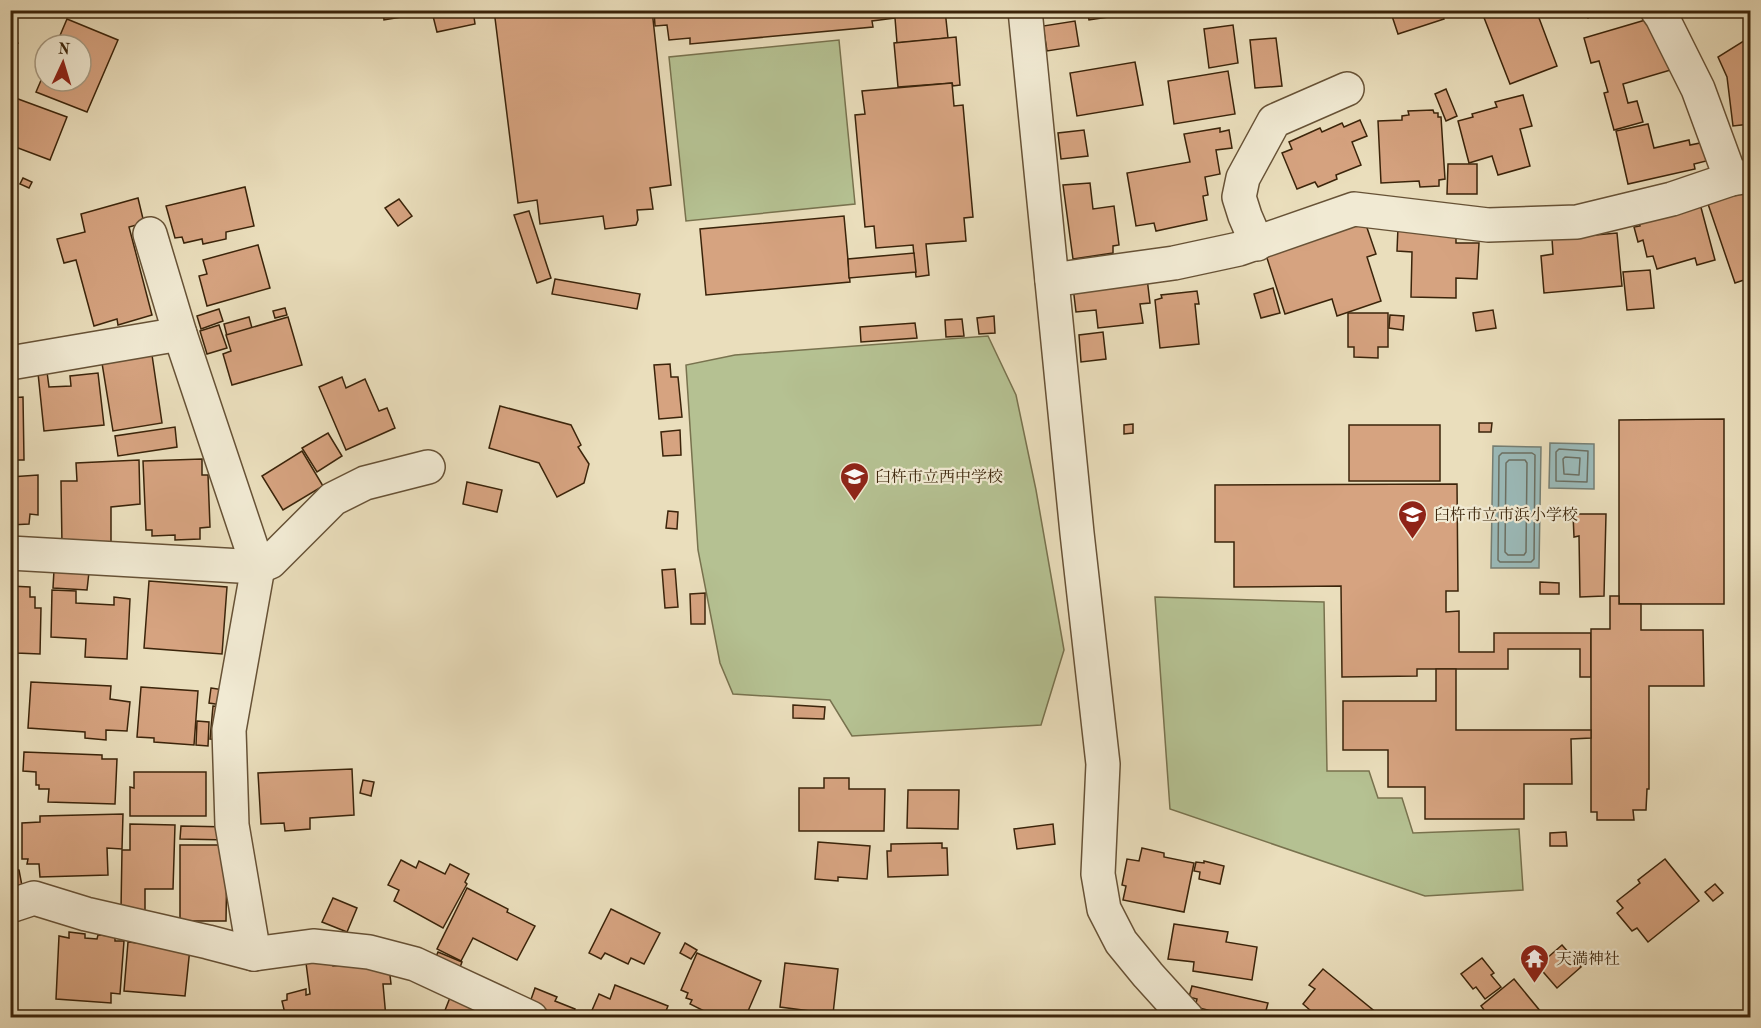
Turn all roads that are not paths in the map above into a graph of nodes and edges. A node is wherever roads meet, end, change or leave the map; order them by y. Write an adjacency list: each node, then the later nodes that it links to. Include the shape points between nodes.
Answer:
1 (1025, 10): 7 (street)
2 (1657, 10): 4 (street)
3 (1347, 89): 6 (street, via 1274,121 1243,178 1239,198)
4 (1741, 178): 6 (street, via 1577,222 1488,225 1354,209)
5 (150, 234): 8 (street)
6 (1257, 244): 7 (street, via 1173,263)
7 (1052, 280): 16 (street, via 1103,764 1098,874 1104,909 1121,942)
8 (180, 334): 9 (street); 12 (street)
9 (10, 363)
10 (428, 467): 12 (street, via 365,483 333,499 270,562)
11 (10, 553): 12 (street)
12 (258, 567): 14 (street, via 229,730 232,825)
13 (10, 906): 14 (street, via 34,898)
14 (254, 954): 15 (street, via 313,946 369,952 416,964)
15 (531, 1017)
16 (1187, 1017)

